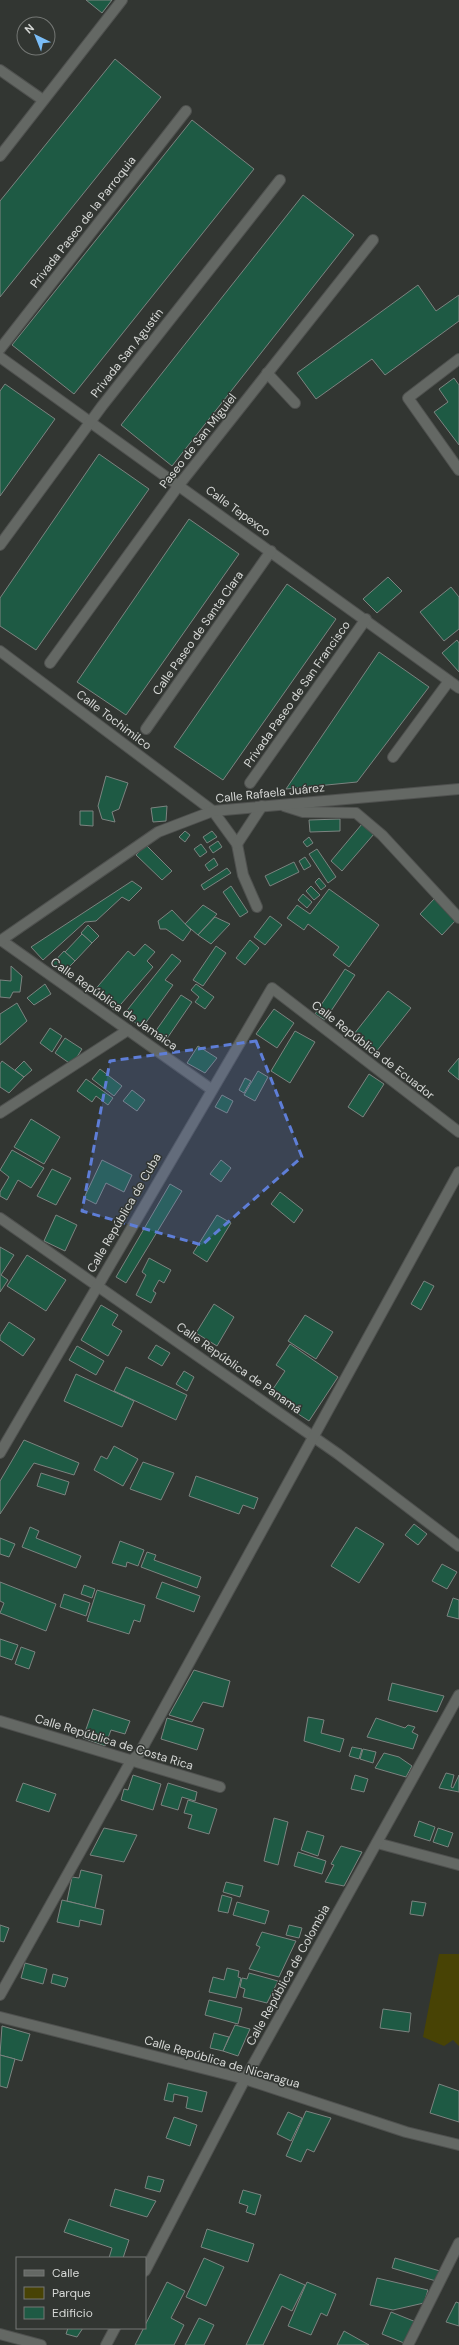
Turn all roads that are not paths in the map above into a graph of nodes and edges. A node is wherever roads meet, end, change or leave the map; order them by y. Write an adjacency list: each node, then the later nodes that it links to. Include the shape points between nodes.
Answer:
1 (122, 0): 3 (street)
2 (0, 70): 3 (street)
3 (43, 100): 5 (street)
4 (186, 111): 8 (street, Privada Paseo de la Parroquia)
5 (0, 156)
6 (280, 180): 13 (street, Privada San Agustín)
7 (373, 240): 11 (street, Paseo de San Miguiel)
8 (0, 349)
9 (0, 357): 13 (street, Calle Tepexco)
10 (459, 359): 14 (street, via 408,398)
11 (268, 373): 12 (street); 15 (street, Paseo de San Miguiel)
12 (294, 403)
13 (90, 422): 15 (street, Calle Tepexco); 16 (street, Privada San Agustín)
14 (459, 470)
15 (179, 485): 17 (street, Calle Tepexco); 20 (street, Paseo de San Miguiel)
16 (0, 545)
17 (271, 551): 18 (street, Calle Tepexco); 23 (street, Calle Paseo de Santa Clara)
18 (366, 620): 21 (street, Calle Tepexco); 25 (street, Privada Paseo de San Francisco)
19 (0, 651): 29 (street, Calle Tochimilco)
20 (50, 663)
21 (449, 681): 22 (street, Calle Tepexco); 24 (street)
22 (459, 688)
23 (146, 729)
24 (393, 757)
25 (250, 783)
26 (459, 789): 27 (street, Calle Rafaela Juárez)
27 (277, 804): 28 (street, Calle Rafaela Juárez); 32 (street, via 303,812 356,813 382,835)
28 (262, 806): 29 (street, Calle Rafaela Juárez); 30 (street)
29 (213, 810): 30 (street, Calle Tochimilco); 33 (street, Calle Rafaela Juárez, via 158,832)
30 (237, 844): 31 (street, via 243,875)
31 (257, 907)
32 (459, 918)
33 (0, 941): 35 (street, Calle República de Jamaica)
34 (272, 988): 36 (street, Calle República de Cuba); 38 (street, Calle República de Ecuador)
35 (128, 1030): 36 (street, Calle República de Jamaica); 37 (street)
36 (211, 1089): 41 (street, Calle República de Cuba)
37 (0, 1112)
38 (459, 1132)
39 (459, 1172): 42 (street)
40 (0, 1218): 41 (street, Calle República de Panamá)
41 (97, 1284): 42 (street, Calle República de Panamá); 43 (street, Calle República de Cuba)
42 (312, 1436): 44 (street, Calle República de Panamá); 47 (street, via 138,1754)
43 (0, 1453)
44 (459, 1546)
45 (459, 1695): 49 (street, Calle República de Colombia)
46 (0, 1721): 47 (street, Calle República de Costa Rica)
47 (130, 1761): 48 (street, Calle República de Costa Rica); 51 (street)
48 (220, 1788)
49 (377, 1843): 50 (street); 53 (street, Calle República de Colombia)
50 (459, 1865)
51 (0, 1995)
52 (0, 2017): 53 (street, Calle República de Nicaragua)
53 (245, 2079): 54 (street, Calle República de Nicaragua, via 406,2132); 56 (street, Calle República de Colombia)
54 (459, 2145)
55 (459, 2243): 61 (street)
56 (146, 2269)
57 (114, 2329): 60 (street)
58 (0, 2334): 59 (street)
59 (41, 2345)
60 (106, 2345)
61 (408, 2345)

